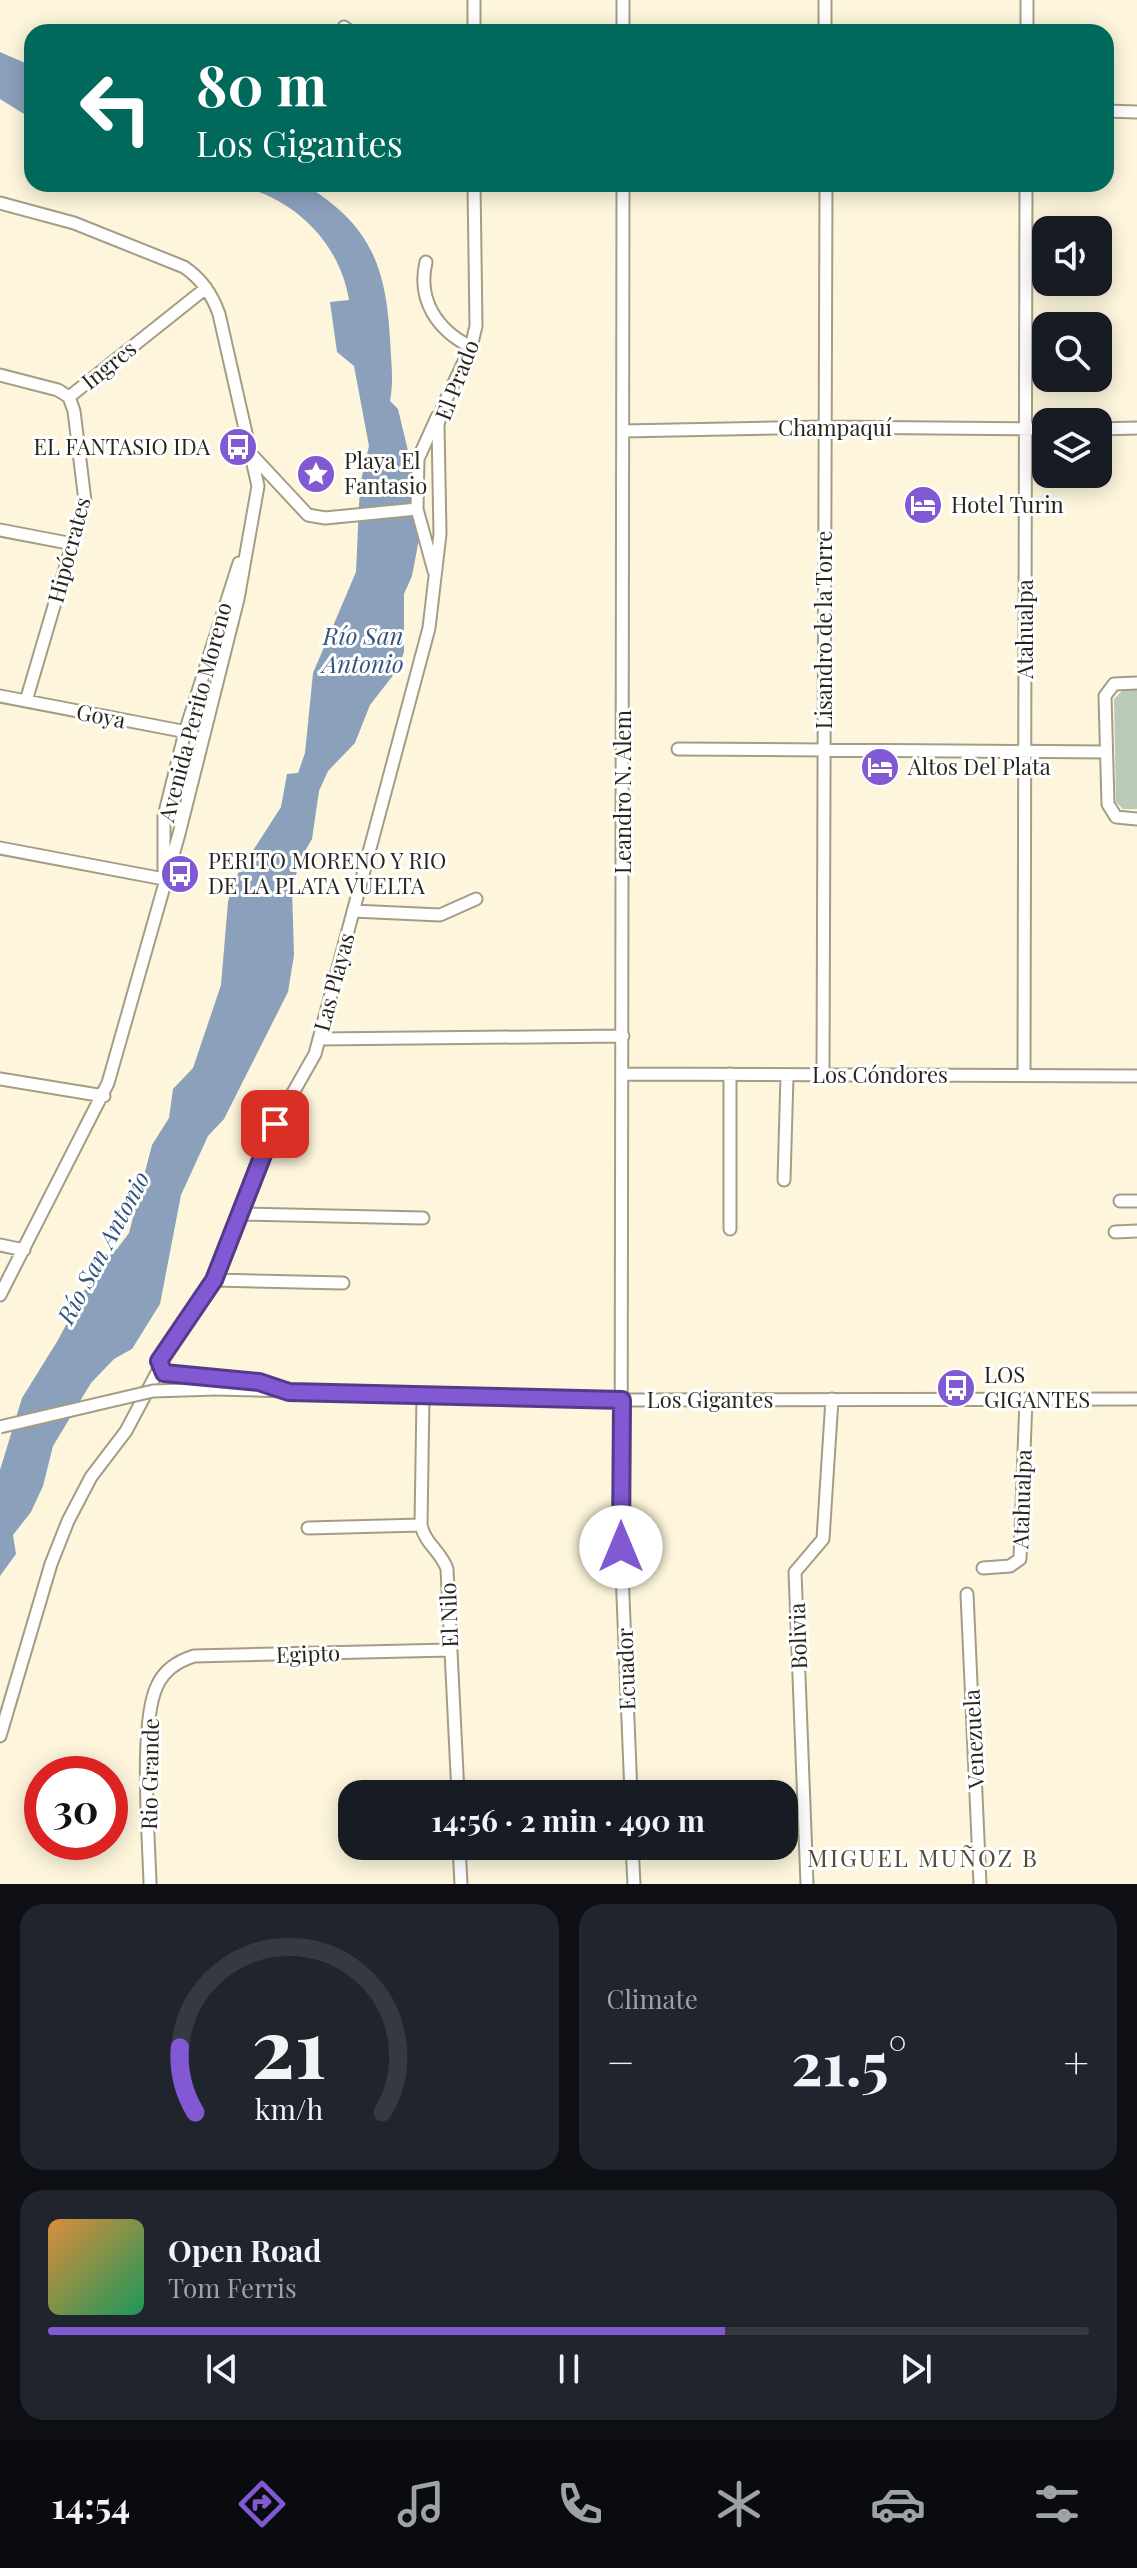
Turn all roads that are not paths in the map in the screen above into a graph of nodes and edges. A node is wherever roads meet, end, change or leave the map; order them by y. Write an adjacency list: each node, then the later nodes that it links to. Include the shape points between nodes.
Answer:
1 (474, 0): 5 (street)
2 (623, 0): 6 (street)
3 (825, 0): 7 (street)
4 (1027, 0): 8 (street)
5 (474, 24)
6 (623, 24)
7 (825, 24)
8 (1027, 24)
9 (1114, 111): 10 (street)
10 (1137, 112)
11 (474, 192): 18 (street, El Prado, via 476,326)
12 (623, 192): 27 (street, Leandro N. Alem)
13 (826, 192): 22 (street, Lisandro de la Torre)
14 (1026, 192): 24 (street, Atahualpa)
15 (0, 203): 17 (street, Avenida Perito Moreno, via 74,223 184,267)
16 (426, 262): 18 (street, via 423,288 433,314 452,338)
17 (206, 288): 20 (street, Ingres); 28 (street, Avenida Perito Moreno, via 219,314)
18 (471, 347): 21 (street, El Prado)
19 (0, 375): 20 (street, Ingres)
20 (69, 397): 31 (street, Hipócrates, via 85,490)
21 (443, 406): 29 (street, via 418,459); 33 (street, El Prado)
22 (825, 427): 24 (street, Champaquí); 27 (street, Champaquí); 40 (street, Lisandro de la Torre)
23 (1137, 428): 26 (street)
24 (1026, 429): 25 (street, Champaquí); 42 (street, Atahualpa)
25 (1032, 429)
26 (1112, 429)
27 (623, 431): 48 (street, Leandro N. Alem)
28 (252, 456): 29 (street, via 308,515); 32 (street, Avenida Perito Moreno, via 258,486)
29 (417, 509): 33 (street)
30 (0, 530): 31 (street)
31 (73, 544): 36 (street, Hipócrates)
32 (245, 548): 37 (street, Avenida Perito Moreno); 38 (street, Avenida Perito Moreno, via 238,599)
33 (435, 576): 47 (street, Las Playas, via 429,628)
34 (1137, 683): 41 (street, via 1108,689)
35 (0, 696): 36 (street, Goya)
36 (26, 701): 37 (street, Goya)
37 (185, 732): 38 (street, Goya); 45 (street, Avenida Perito Moreno, via 164,816)
38 (203, 735): 45 (street, Avenida Perito Moreno)
39 (678, 749): 40 (street)
40 (823, 750): 42 (street); 54 (street, Lisandro de la Torre)
41 (1105, 752): 42 (street); 43 (street, via 1110,810 1122,819)
42 (1025, 753): 52 (street, Atahualpa)
43 (1137, 819)
44 (0, 848): 45 (street)
45 (164, 879): 57 (street, Avenida Perito Moreno)
46 (476, 899): 47 (street, via 440,915)
47 (353, 911): 49 (street, Las Playas)
48 (623, 1036): 49 (street); 50 (street, Leandro N. Alem)
49 (319, 1039): 61 (street, Las Playas, via 265,1142)
50 (624, 1074): 51 (street, Los Cóndores); 77 (street, Leandro N. Alem)
51 (730, 1074): 53 (street, Los Cóndores); 63 (street)
52 (1024, 1075): 54 (street, Los Cóndores); 55 (street, Los Cóndores)
53 (787, 1076): 54 (street, Los Cóndores); 58 (street)
54 (823, 1076)
55 (1137, 1076)
56 (0, 1079): 57 (street)
57 (104, 1096): 67 (street, Avenida Perito Moreno)
58 (784, 1180)
59 (1120, 1201): 60 (street)
60 (1137, 1201)
61 (239, 1214): 62 (street); 68 (street, Las Playas)
62 (423, 1218)
63 (730, 1229)
64 (1137, 1231): 65 (street)
65 (1115, 1232)
66 (0, 1245): 67 (street)
67 (24, 1250): 70 (street, Avenida Perito Moreno)
68 (214, 1280): 69 (street); 71 (street, Las Playas)
69 (343, 1283)
70 (0, 1295)
71 (159, 1364): 72 (street, via 173,1377 259,1382); 85 (street, Las Playas, via 126,1431 91,1477 68,1521)
72 (289, 1392): 73 (street, Los Gigantes); 78 (street, Los Gigantes, bridge, via 153,1391)
73 (423, 1397): 77 (street, Los Gigantes); 79 (street)
74 (832, 1399): 75 (street, Los Gigantes); 77 (street, Los Gigantes); 93 (street, Bolivia, via 823,1539 795,1572)
75 (1026, 1399): 76 (street, Los Gigantes); 81 (street, Atahualpa, via 1020,1559 1010,1566)
76 (1137, 1399)
77 (622, 1400): 87 (street, Ecuador, via 621,1547)
78 (0, 1427)
79 (421, 1525): 80 (street); 83 (street, El Nilo, via 426,1543 447,1569)
80 (308, 1528)
81 (983, 1568)
82 (967, 1594): 94 (street, Venezuela)
83 (450, 1650): 84 (street, Egipto, via 194,1656); 86 (street, El Nilo)
84 (170, 1669): 90 (street, Rio Grande, via 151,1701)
85 (0, 1736)
86 (457, 1780)
87 (630, 1780)
88 (460, 1860): 91 (street)
89 (633, 1860): 92 (street)
90 (150, 1884)
91 (461, 1884)
92 (634, 1884)
93 (807, 1884)
94 (980, 1884)

